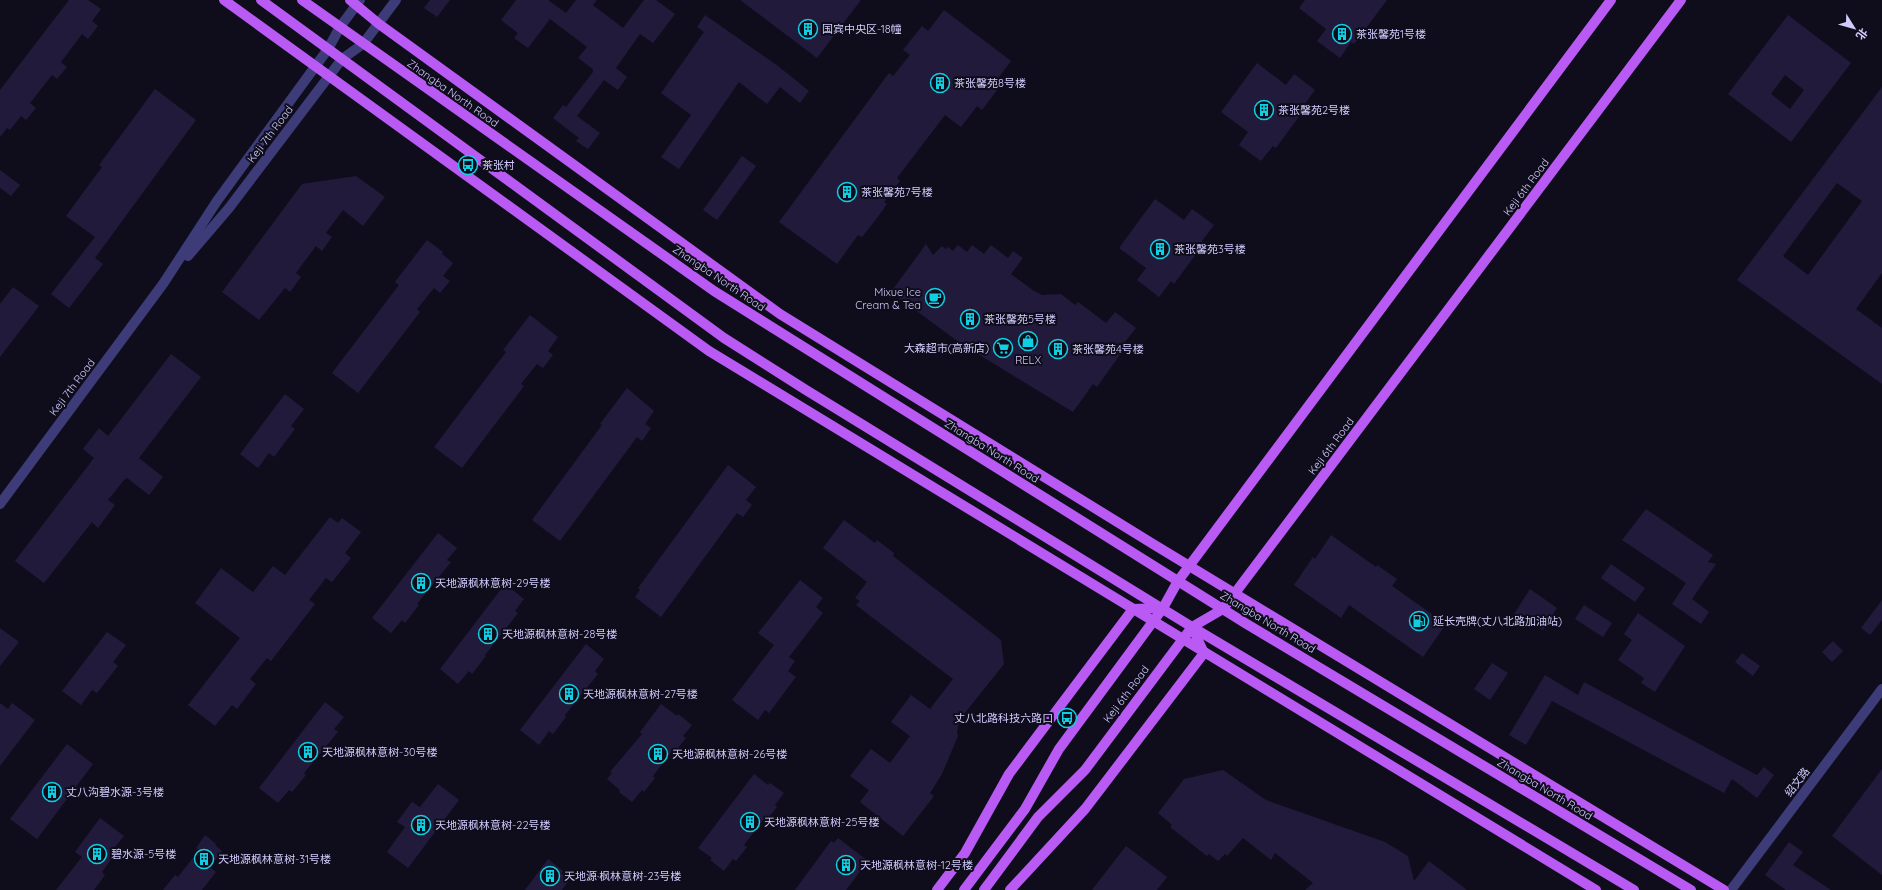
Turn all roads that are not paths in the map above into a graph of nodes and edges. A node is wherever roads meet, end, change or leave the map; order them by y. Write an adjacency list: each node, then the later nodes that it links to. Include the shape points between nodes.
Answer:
1 (224, 0): 13 (main road)
2 (261, 0): 11 (main road)
3 (302, 0): 9 (main road, Zhangba North Road)
4 (396, 0): 8 (street, Keji 7th Road)
5 (1612, 0): 17 (main road, Keji 6th Road)
6 (1681, 0): 19 (main road, Keji 6th Road)
7 (356, 2): 8 (main road); 9 (street, Keji 7th Road)
8 (379, 24): 10 (street, Keji 7th Road); 17 (main road, via 780,314)
9 (340, 27): 10 (main road, Zhangba North Road); 11 (street, Keji 7th Road)
10 (363, 44): 12 (street, Keji 7th Road); 18 (main road, Zhangba North Road, via 714,291)
11 (328, 49): 12 (main road); 13 (street, Keji 7th Road)
12 (342, 59): 14 (street, Keji 7th Road); 20 (main road, via 724,338)
13 (315, 66): 14 (main road); 15 (street, Keji 7th Road, via 217,201)
14 (329, 76): 15 (street, Keji 7th Road, via 229,208); 21 (main road, via 709,351)
15 (163, 284): 16 (street, Keji 7th Road)
16 (0, 504)
17 (1189, 566): 18 (main road, Keji 6th Road); 19 (main road)
18 (1178, 581): 20 (main road, Keji 6th Road); 22 (main road, Zhangba North Road)
19 (1234, 594): 22 (main road, Keji 6th Road); 35 (main road)
20 (1163, 608): 21 (main road); 23 (main road, Keji 6th Road); 24 (main road)
21 (1133, 609): 23 (main road); 28 (main road, via 1009,774 965,853)
22 (1223, 609): 24 (main road, Keji 6th Road); 34 (main road, Zhangba North Road)
23 (1153, 622): 25 (main road); 29 (main road, Keji 6th Road, via 1059,749 1025,809)
24 (1192, 627): 25 (main road, Keji 6th Road); 26 (main road); 33 (main road)
25 (1182, 640): 26 (main road); 30 (main road, Keji 6th Road, via 1085,770 1038,817)
26 (1204, 652): 31 (main road, via 1084,809); 32 (main road)
27 (1882, 689): 36 (street, 绍文路)
28 (937, 890)
29 (964, 890)
30 (984, 890)
31 (1010, 890)
32 (1596, 890)
33 (1634, 890)
34 (1691, 890)
35 (1724, 890)
36 (1731, 890)

